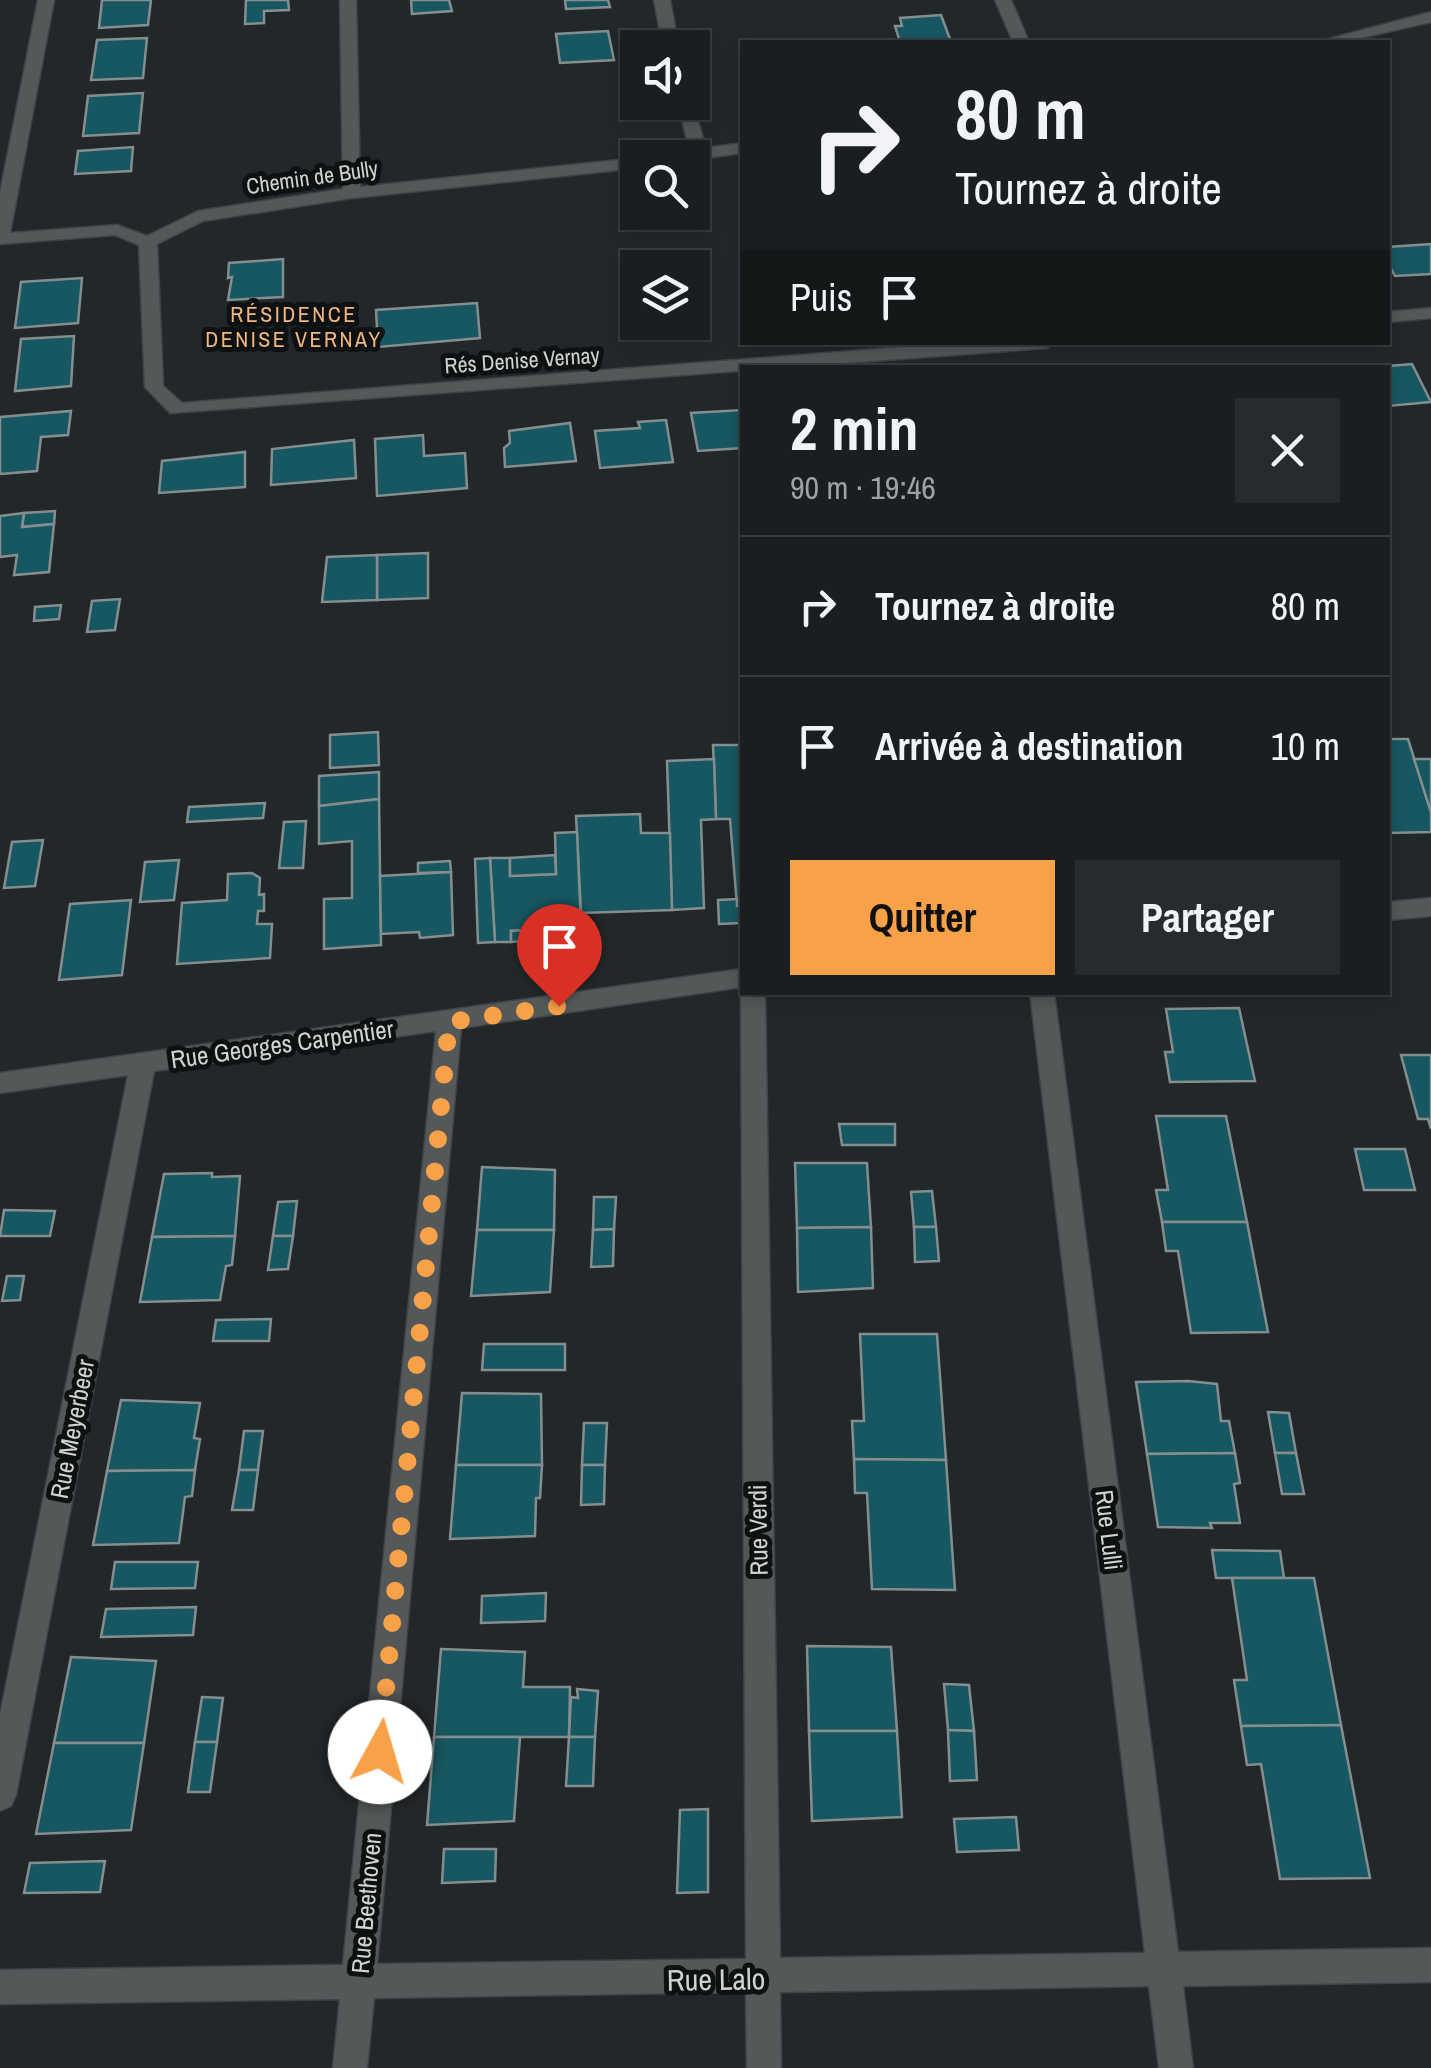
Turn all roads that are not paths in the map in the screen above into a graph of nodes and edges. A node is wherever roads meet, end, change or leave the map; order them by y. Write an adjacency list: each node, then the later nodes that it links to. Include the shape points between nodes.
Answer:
1 (46, 0): 13 (street)
2 (348, 0): 12 (street)
3 (662, 0): 6 (street)
4 (1002, 0): 7 (street)
5 (1431, 17): 8 (street)
6 (668, 30)
7 (1020, 40)
8 (1333, 40)
9 (740, 148): 10 (street)
10 (710, 152)
11 (620, 165): 12 (street, Chemin de Bully)
12 (352, 192): 14 (street, Chemin de Bully, via 198,216)
13 (0, 238): 14 (street, via 117,230)
14 (148, 242): 18 (street, Rés Denise Vernay, via 154,387 177,408)
15 (1431, 313): 16 (street)
16 (1390, 317)
17 (1007, 345): 19 (street, Rés Denise Vernay)
18 (740, 365)
19 (744, 365)
20 (1431, 907): 21 (street)
21 (1390, 910)
22 (740, 978): 25 (street, Rue Georges Carpentier)
23 (753, 995): 31 (street, Rue Verdi)
24 (1042, 995): 30 (street, Rue Lulli)
25 (449, 1022): 26 (street, Rue Georges Carpentier); 32 (street, Rue Beethoven)
26 (143, 1063): 27 (street, Rue Georges Carpentier); 28 (street, Rue Meyerbeer)
27 (0, 1083)
28 (0, 1795)
29 (1431, 1966): 30 (street, Rue Lalo)
30 (1163, 1968): 31 (street, Rue Lalo); 36 (street, Rue Lulli)
31 (763, 1978): 32 (street, Rue Lalo); 35 (street, Rue Verdi)
32 (358, 1983): 33 (street, Rue Lalo); 34 (street, Rue Beethoven)
33 (0, 1987)
34 (350, 2068)
35 (764, 2068)
36 (1176, 2068)

